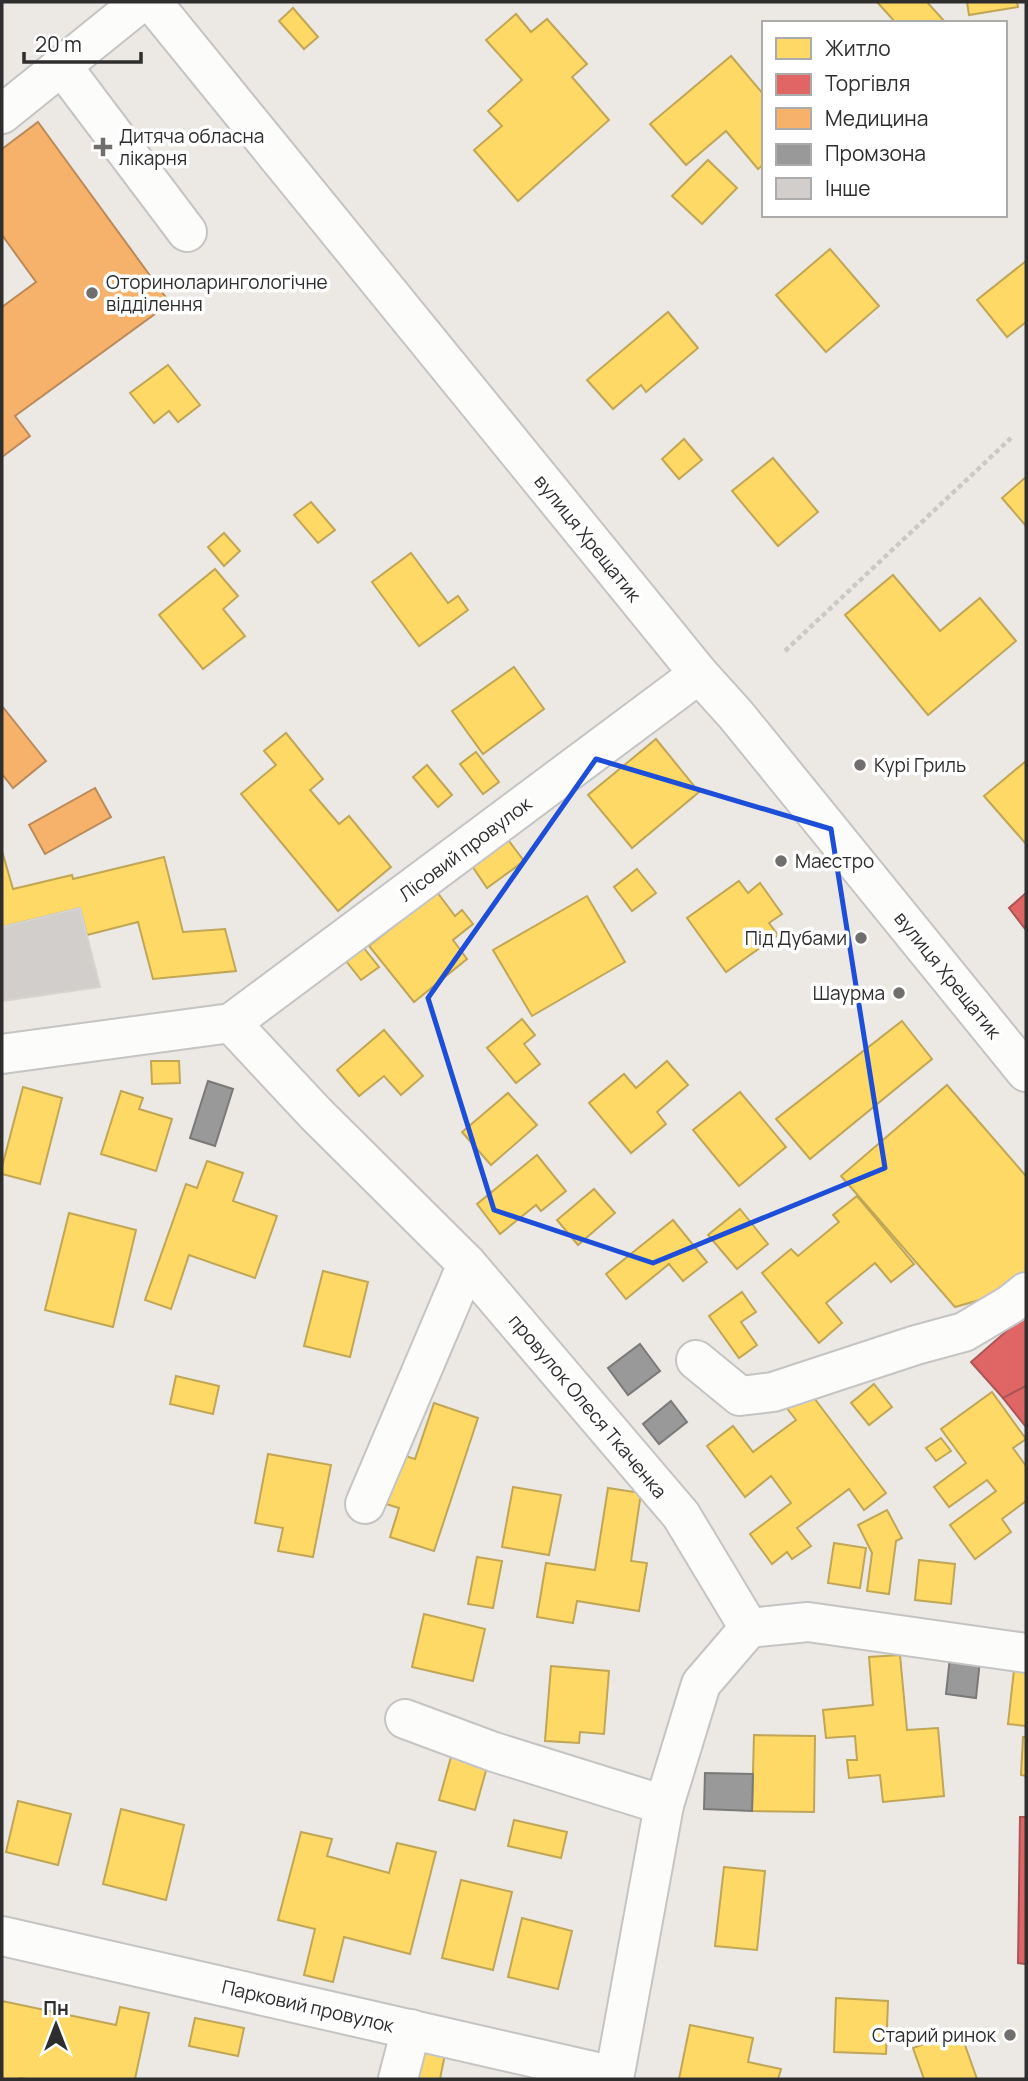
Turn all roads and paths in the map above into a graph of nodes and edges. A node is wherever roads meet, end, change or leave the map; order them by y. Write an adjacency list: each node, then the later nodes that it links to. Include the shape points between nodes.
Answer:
1 (141, 2): 3 (street)
2 (152, 2): 8 (street, вулиця Хрещатик)
3 (62, 66): 4 (street); 5 (street)
4 (2, 114)
5 (187, 232)
6 (1011, 438): 7 (path)
7 (785, 651)
8 (699, 674): 9 (street, Лісовий провулок); 11 (street, вулиця Хрещатик)
9 (231, 1023): 10 (street); 12 (street, провулок Олеся Ткаченка)
10 (2, 1054)
11 (1026, 1072)
12 (467, 1264): 15 (street); 16 (street, провулок Олеся Ткаченка, via 681,1515)
13 (1026, 1292): 14 (street, via 964,1332 774,1392 740,1396)
14 (696, 1360)
15 (365, 1504)
16 (749, 1628): 17 (street, via 808,1622); 19 (street, via 701,1684)
17 (1026, 1653)
18 (405, 1719): 19 (street)
19 (664, 1805): 22 (street)
20 (2, 1936): 21 (street, Парковий провулок)
21 (411, 2029): 22 (street, Парковий провулок); 23 (street)
22 (614, 2078)
23 (398, 2079)

